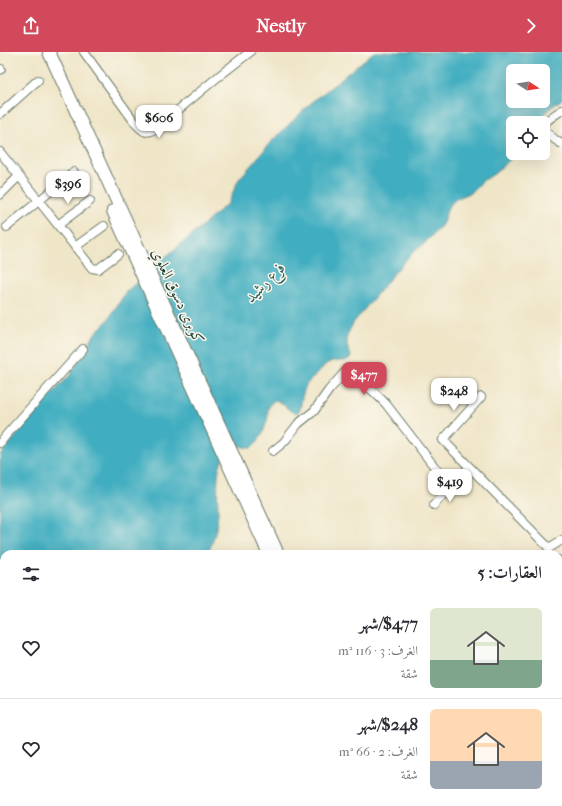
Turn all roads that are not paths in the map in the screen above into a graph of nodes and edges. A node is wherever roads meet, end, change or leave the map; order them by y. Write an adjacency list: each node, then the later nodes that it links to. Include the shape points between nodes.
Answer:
1 (41, 52): 18 (highway, كوبرى دسوق العلوي)
2 (49, 52): 18 (highway, كوبرى دسوق العلوي)
3 (84, 52): 4 (street, via 136,124 148,133)
4 (250, 52)
5 (38, 80): 7 (street)
6 (562, 110): 8 (street, via 545,125 551,138)
7 (0, 114)
8 (562, 144)
9 (0, 152): 11 (street)
10 (74, 172): 13 (street)
11 (19, 176): 12 (street); 13 (street)
12 (0, 195)
13 (39, 201): 15 (street); 17 (street)
14 (90, 201): 15 (street)
15 (58, 225): 19 (street)
16 (104, 226): 19 (street)
17 (7, 227)
18 (130, 241): 30 (highway, كوبرى دسوق العلوي); 31 (highway, كوبرى دسوق العلوي)
19 (75, 247): 20 (street, via 94,269 98,269)
20 (118, 254)
21 (83, 349): 23 (street)
22 (481, 397): 26 (street, via 443,440)
23 (3, 432): 24 (street)
24 (0, 443)
25 (273, 451): 27 (street, via 314,411 344,373 349,371 386,404)
26 (469, 468): 27 (street); 32 (street)
27 (450, 487): 28 (street)
28 (434, 504)
29 (562, 540): 33 (street)
30 (267, 550)
31 (276, 550)
32 (550, 550)
33 (552, 550)

